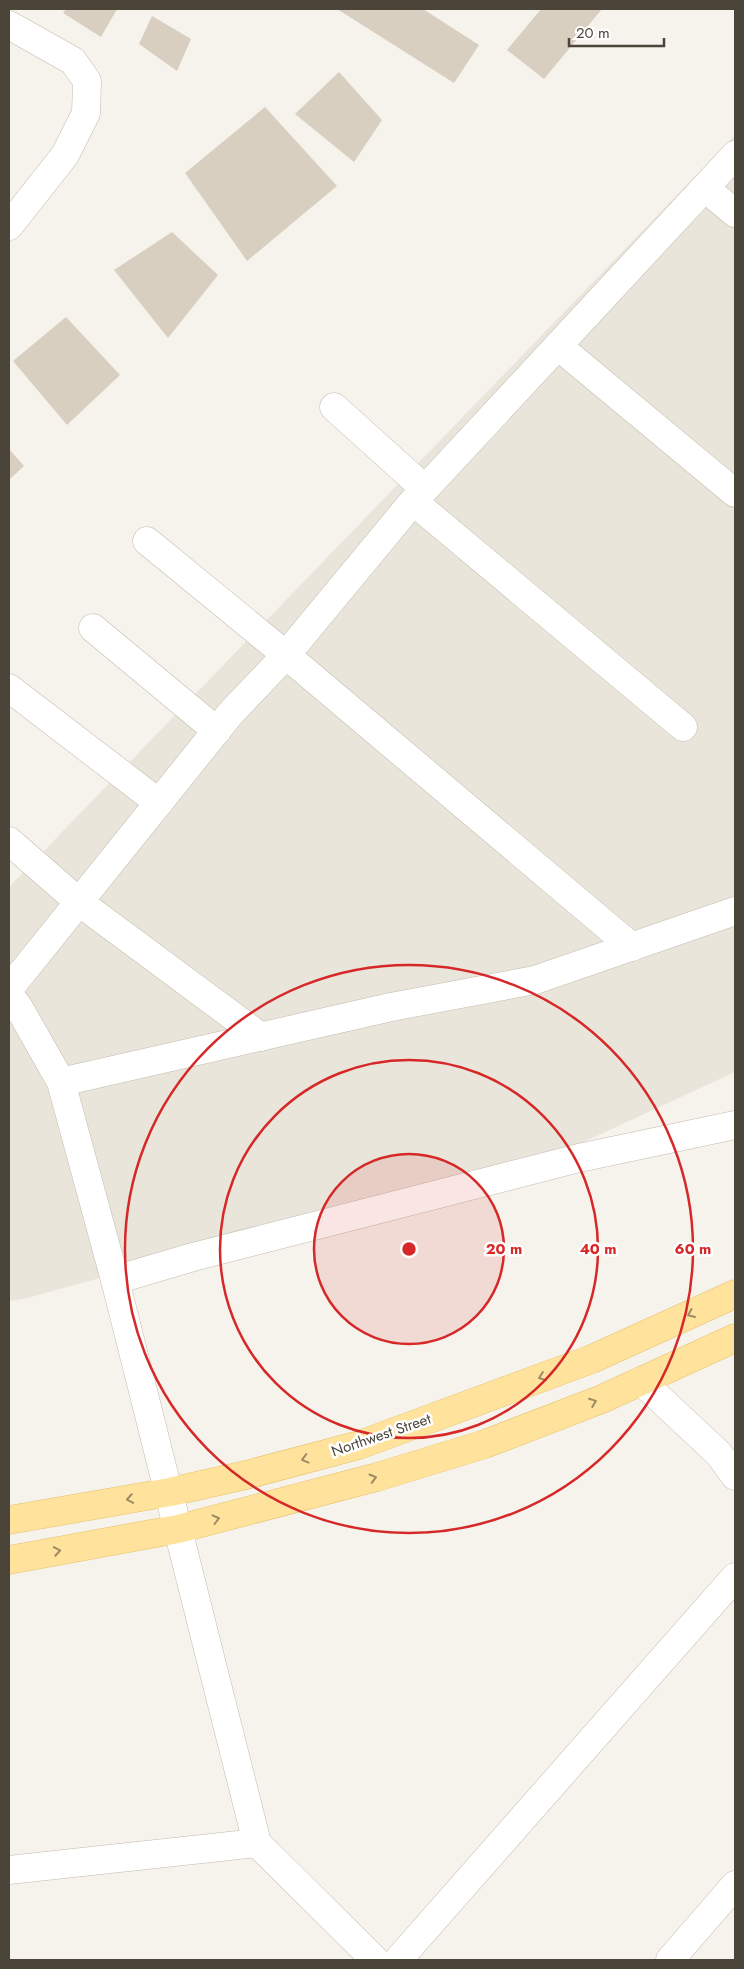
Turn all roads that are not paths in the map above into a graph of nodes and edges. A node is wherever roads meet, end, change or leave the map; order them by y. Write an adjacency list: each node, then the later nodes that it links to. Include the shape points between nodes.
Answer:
1 (9, 25): 5 (street, via 73,62 86,81 86,113 65,155)
2 (735, 156): 3 (street)
3 (705, 188): 4 (street); 6 (street)
4 (735, 213)
5 (9, 226)
6 (558, 346): 8 (street); 9 (street)
7 (334, 407): 9 (street)
8 (735, 493)
9 (419, 495): 12 (street); 14 (street)
10 (147, 541): 12 (street)
11 (92, 628): 15 (street)
12 (286, 655): 15 (street); 20 (street)
13 (9, 688): 16 (street)
14 (683, 727)
15 (217, 731): 16 (street)
16 (159, 803): 18 (street)
17 (9, 841): 18 (street)
18 (79, 902): 21 (street); 23 (street)
19 (735, 911): 20 (street)
20 (632, 947): 23 (street, via 535,980 391,1007)
21 (9, 989)
22 (9, 995): 24 (street)
23 (261, 1037): 24 (street)
24 (61, 1082): 26 (street)
25 (735, 1125): 26 (street, via 579,1158)
26 (115, 1280): 31 (street)
27 (735, 1294): 31 (main road, Northwest Street, one-way to 31, via 592,1359 359,1445)
28 (735, 1338): 29 (main road)
29 (641, 1381): 30 (street, via 719,1454); 33 (main road, one-way to 29, via 368,1480 485,1444)
30 (735, 1476)
31 (170, 1492): 32 (main road, Northwest Street, one-way to 32); 33 (street)
32 (9, 1520)
33 (178, 1529): 34 (main road, one-way to 33); 36 (street)
34 (9, 1560)
35 (735, 1577): 40 (street)
36 (257, 1843): 37 (street); 39 (street)
37 (9, 1870)
38 (735, 1885): 41 (street)
39 (375, 1960)
40 (398, 1960)
41 (670, 1960)

